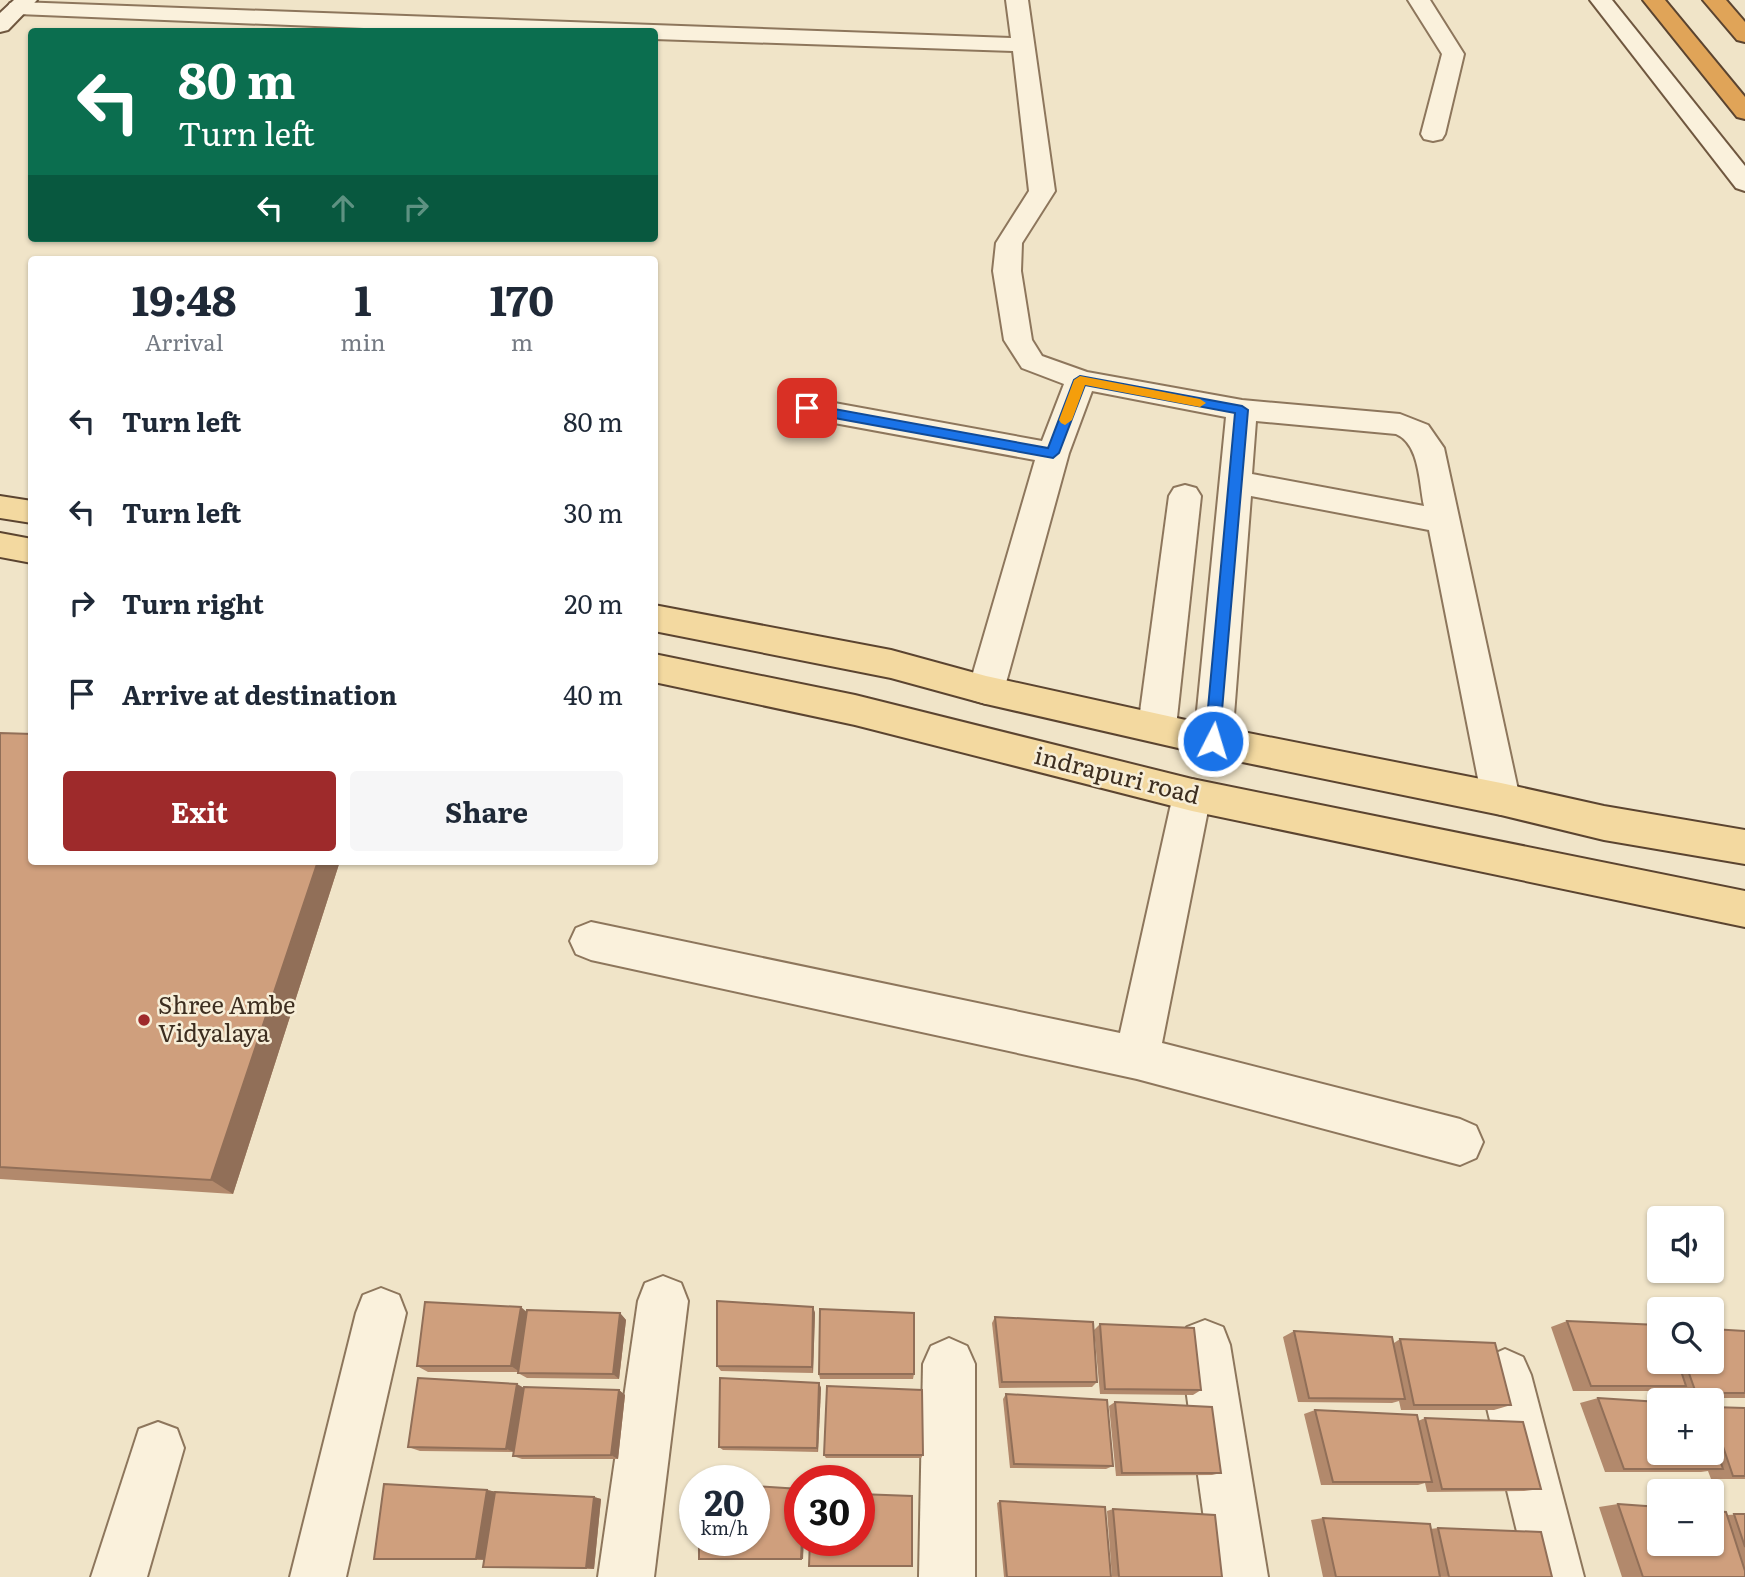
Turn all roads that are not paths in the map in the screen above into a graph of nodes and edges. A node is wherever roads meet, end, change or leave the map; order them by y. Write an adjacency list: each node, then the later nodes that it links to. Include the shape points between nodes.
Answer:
1 (1017, 0): 11 (street)
2 (1419, 0): 13 (street, via 1453,54)
3 (1601, 0): 14 (street)
4 (1654, 0): 12 (highway)
5 (1714, 0): 10 (highway)
6 (11, 2): 7 (street); 8 (street)
7 (0, 25)
8 (560, 28)
9 (658, 32): 11 (street)
10 (1745, 35)
11 (1021, 45): 15 (street, via 1042,191 1009,243 1012,311 1018,340 1032,362)
12 (1745, 112)
13 (1433, 134)
14 (1745, 183)
15 (1080, 380): 17 (street); 18 (street)
16 (807, 408): 18 (street)
17 (1242, 410): 19 (street); 23 (street, via 1416,429 1428,448)
18 (1053, 453): 28 (street)
19 (1236, 482): 23 (street); 30 (street)
20 (1185, 496): 29 (street)
21 (0, 507): 22 (main road)
22 (28, 511)
23 (1444, 521): 32 (street)
24 (0, 545): 25 (main road)
25 (28, 550)
26 (658, 619): 28 (main road, via 891,664)
27 (658, 669): 31 (main road, indrapuri road, via 855,710)
28 (986, 690): 29 (main road)
29 (1157, 727): 30 (main road)
30 (1213, 741): 32 (main road)
31 (1192, 795): 34 (main road, indrapuri road); 36 (street)
32 (1501, 799): 33 (main road, via 1604,823)
33 (1745, 847)
34 (1745, 909)
35 (591, 941): 36 (street)
36 (1137, 1058): 37 (street)
37 (1460, 1142)
38 (663, 1301): 46 (street)
39 (381, 1313): 45 (street)
40 (1205, 1345): 48 (street)
41 (949, 1364): 47 (street)
42 (1505, 1375): 49 (street)
43 (158, 1448): 44 (street)
44 (119, 1577)
45 (318, 1577)
46 (626, 1577)
47 (947, 1577)
48 (1240, 1577)
49 (1556, 1577)

